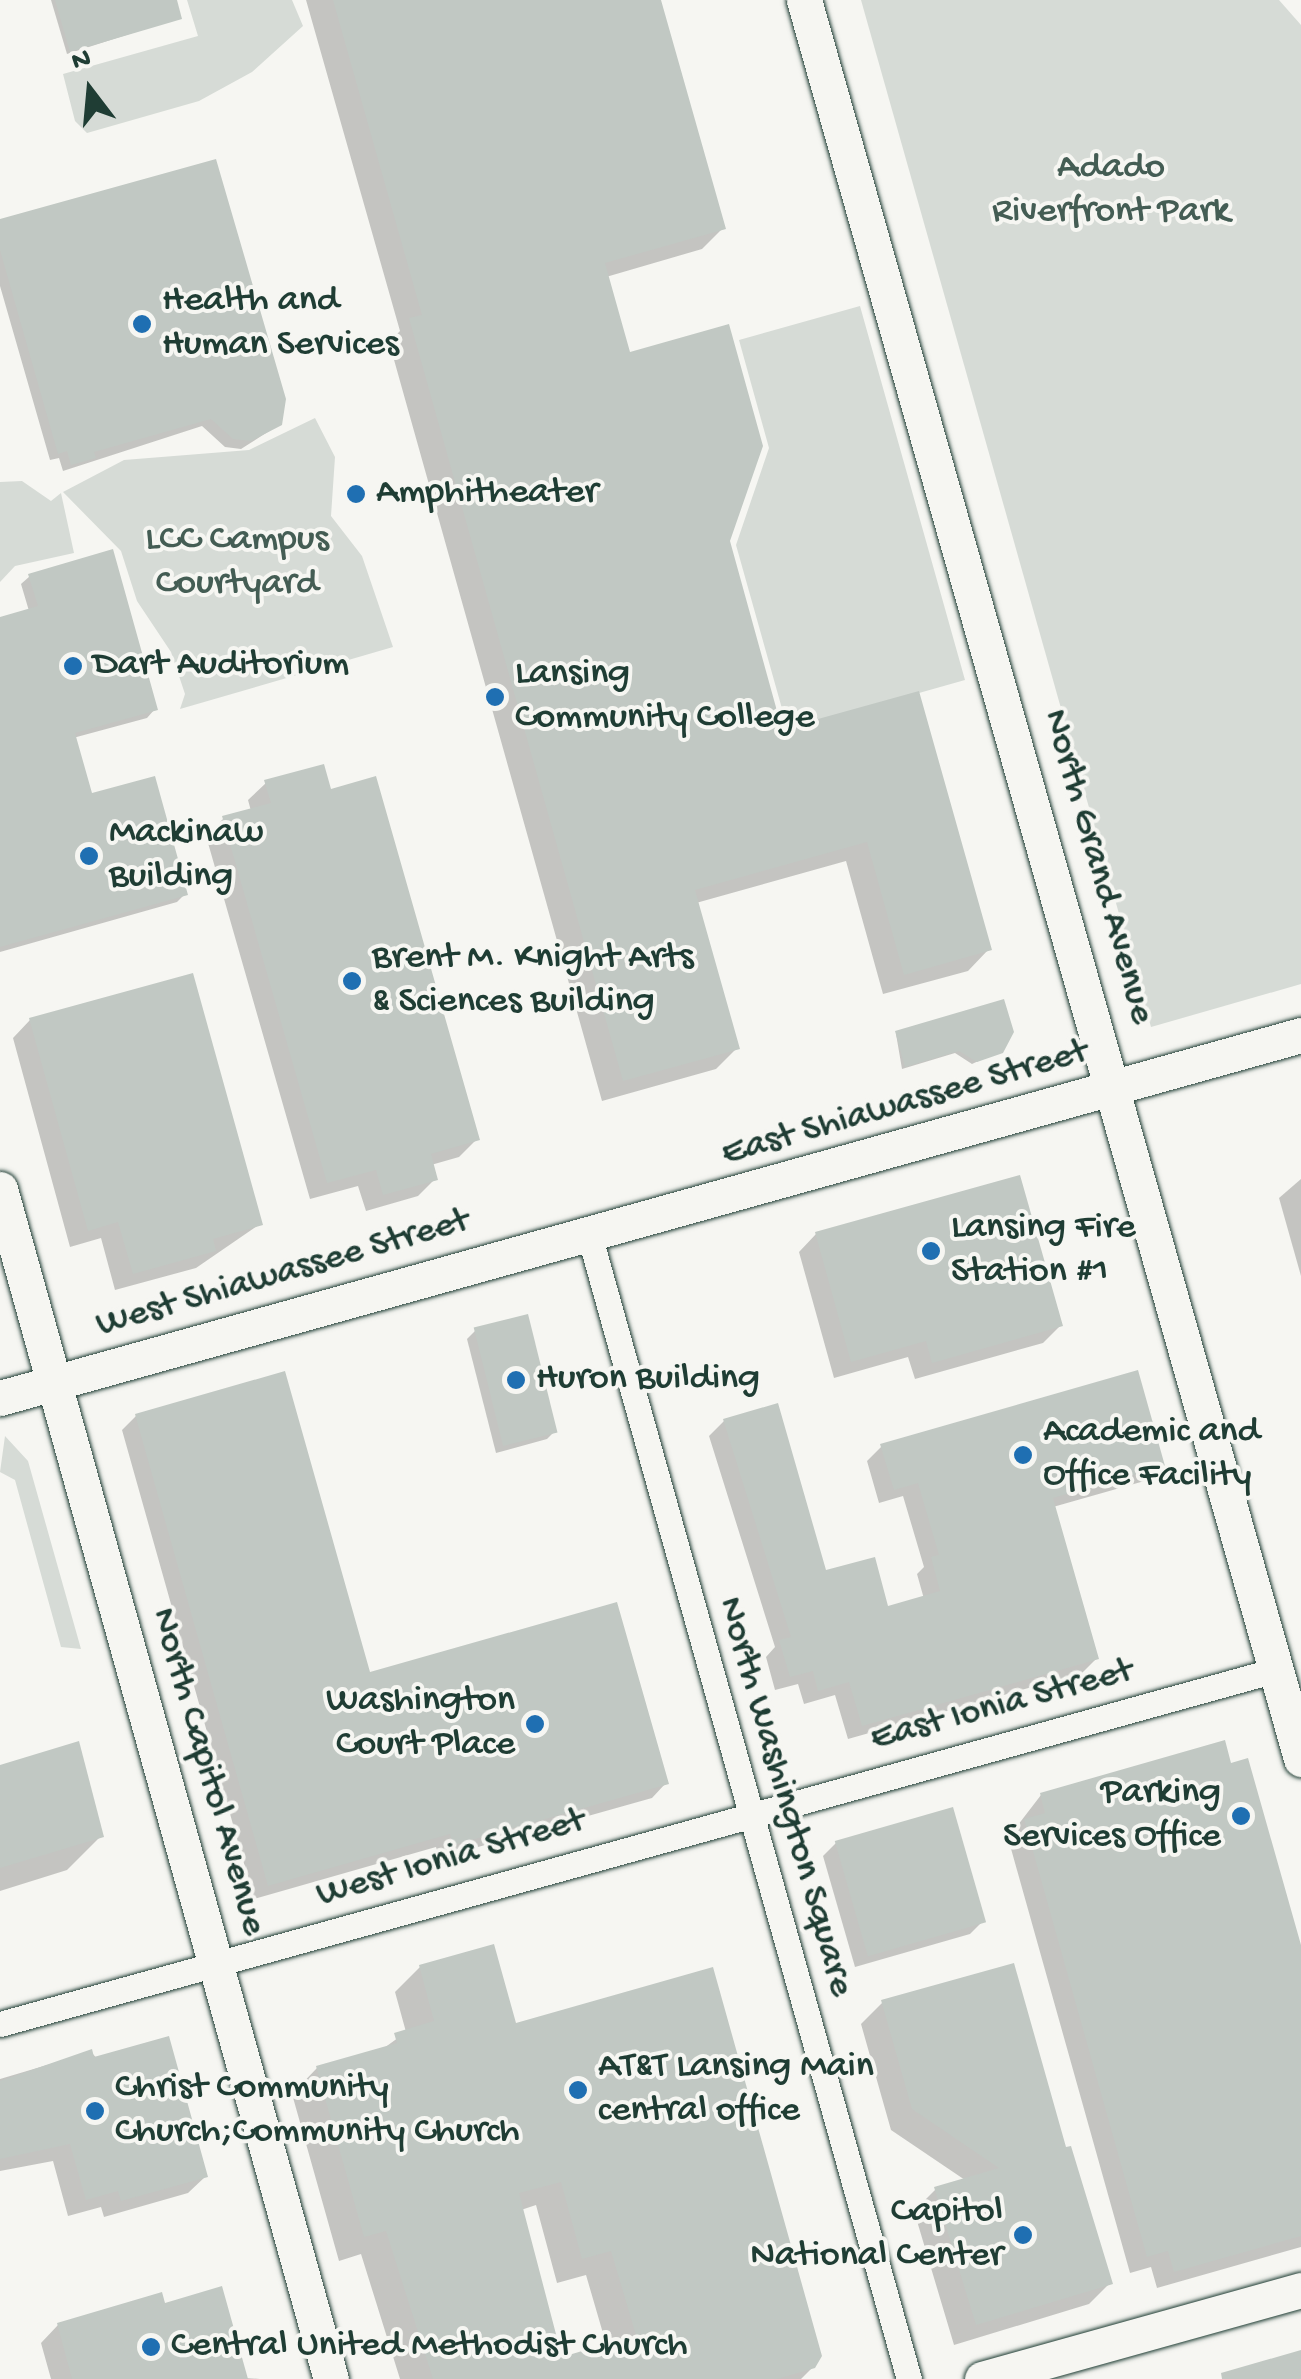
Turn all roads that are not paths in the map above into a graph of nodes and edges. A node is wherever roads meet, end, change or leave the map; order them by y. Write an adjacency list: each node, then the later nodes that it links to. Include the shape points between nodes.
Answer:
1 (804, 0): 3 (street, North Grand Avenue)
2 (1301, 1035): 3 (street, East Shiawassee Street)
3 (1116, 1089): 5 (street, East Shiawassee Street); 8 (street, North Grand Avenue)
4 (0, 1189): 6 (street, North Capitol Avenue)
5 (589, 1234): 6 (street, West Shiawassee Street); 10 (street, North Washington Square)
6 (54, 1383): 7 (street, West Shiawassee Street); 11 (street, North Capitol Avenue)
7 (0, 1398)
8 (1276, 1670): 9 (street, North Grand Avenue); 10 (street, East Ionia Street)
9 (1301, 1760)
10 (749, 1814): 11 (street, West Ionia Street); 15 (street, North Washington Square)
11 (218, 1963): 12 (street, West Ionia Street); 14 (street, North Capitol Avenue)
12 (0, 2024)
13 (1301, 2290): 16 (street)
14 (331, 2379)
15 (909, 2379)
16 (982, 2379)

